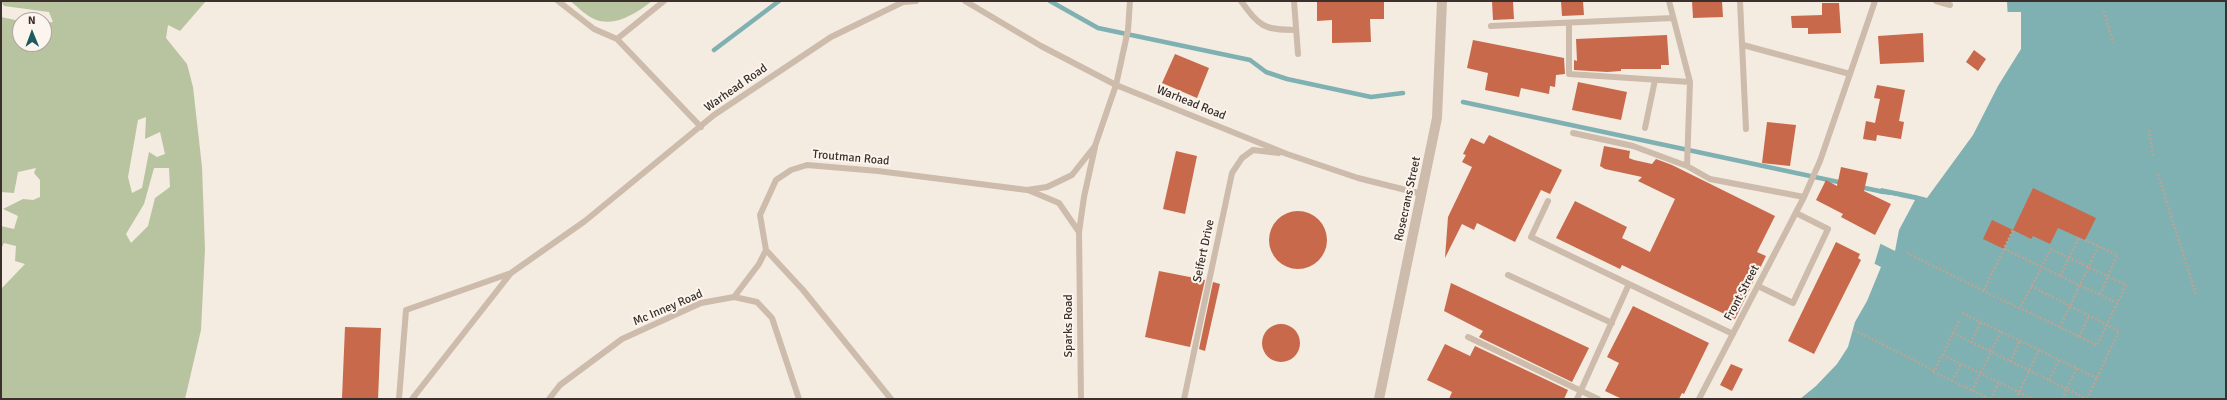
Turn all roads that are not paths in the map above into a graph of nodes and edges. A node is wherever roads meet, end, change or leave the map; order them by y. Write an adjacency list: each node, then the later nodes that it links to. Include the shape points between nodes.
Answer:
1 (558, 1): 18 (lane, via 594,29)
2 (664, 1): 18 (lane)
3 (916, 1): 25 (lane, Warhead Road, via 903,2 832,37 714,115)
4 (965, 1): 24 (lane, Warhead Road, via 1041,46)
5 (1130, 1): 24 (lane, Troutman Road, via 1128,30)
6 (1241, 1): 17 (lane, via 1261,25 1274,30)
7 (1294, 1): 17 (lane)
8 (1442, 1): 33 (street, Rosecrans Street, via 1437,118)
9 (1669, 1): 14 (lane)
10 (1740, 1): 19 (lane)
11 (1875, 1): 21 (lane, Front Street)
12 (1936, 1): 13 (lane)
13 (1950, 5)
14 (1673, 18): 15 (lane); 23 (lane)
15 (1569, 23): 16 (lane); 22 (lane, via 1569,74)
16 (1491, 26)
17 (1296, 30): 20 (lane)
18 (617, 39): 25 (lane)
19 (1742, 45): 21 (lane); 27 (lane)
20 (1298, 54)
21 (1850, 74): 34 (lane, Front Street, via 1816,171)
22 (1655, 80): 23 (lane); 26 (lane)
23 (1690, 82): 31 (lane)
24 (1116, 85): 29 (lane, Troutman Road); 30 (lane, Warhead Road)
25 (700, 127): 40 (lane, Warhead Road, via 585,221)
26 (1645, 128)
27 (1746, 129)
28 (1573, 133): 31 (lane, via 1633,146)
29 (1095, 146): 32 (lane, Troutman Road, via 1072,176 1047,187); 37 (lane, Troutman Road)
30 (1287, 154): 33 (lane, Warhead Road, via 1358,178); 55 (lane, Seifert Drive, via 1253,150 1242,158 1232,173)
31 (1687, 166): 34 (lane, via 1710,179)
32 (1027, 190): 37 (lane, Troutman Road, via 1059,203); 38 (lane, Troutman Road, via 878,171 807,165 791,170 776,180 760,215)
33 (1422, 194): 56 (street, Rosecrans Street)
34 (1804, 197): 36 (lane, Front Street)
35 (1548, 201): 42 (lane, via 1531,237)
36 (1796, 212): 43 (lane, Front Street); 43 (lane, via 1828,229 1793,303)
37 (1079, 232): 39 (lane, Troutman Road)
38 (766, 250): 44 (lane, via 759,264); 53 (lane, via 803,290)
39 (1080, 252): 54 (lane, Sparks Road)
40 (511, 273): 49 (lane, via 406,310); 50 (lane)
41 (1508, 275): 45 (lane)
42 (1629, 284): 45 (lane); 46 (lane)
43 (1758, 286): 46 (lane, Front Street)
44 (734, 297): 51 (lane, Mc Inney Road, via 701,303 622,339 560,385); 52 (lane, Mc Inney Road, via 757,302 772,318)
45 (1612, 322): 48 (lane)
46 (1733, 334): 59 (lane, Front Street)
47 (1468, 337): 48 (lane)
48 (1580, 390): 57 (lane); 58 (lane)
49 (399, 399)
50 (412, 399)
51 (549, 399)
52 (799, 399)
53 (891, 399)
54 (1081, 399)
55 (1184, 399)
56 (1379, 399)
57 (1577, 399)
58 (1598, 399)
59 (1698, 399)

